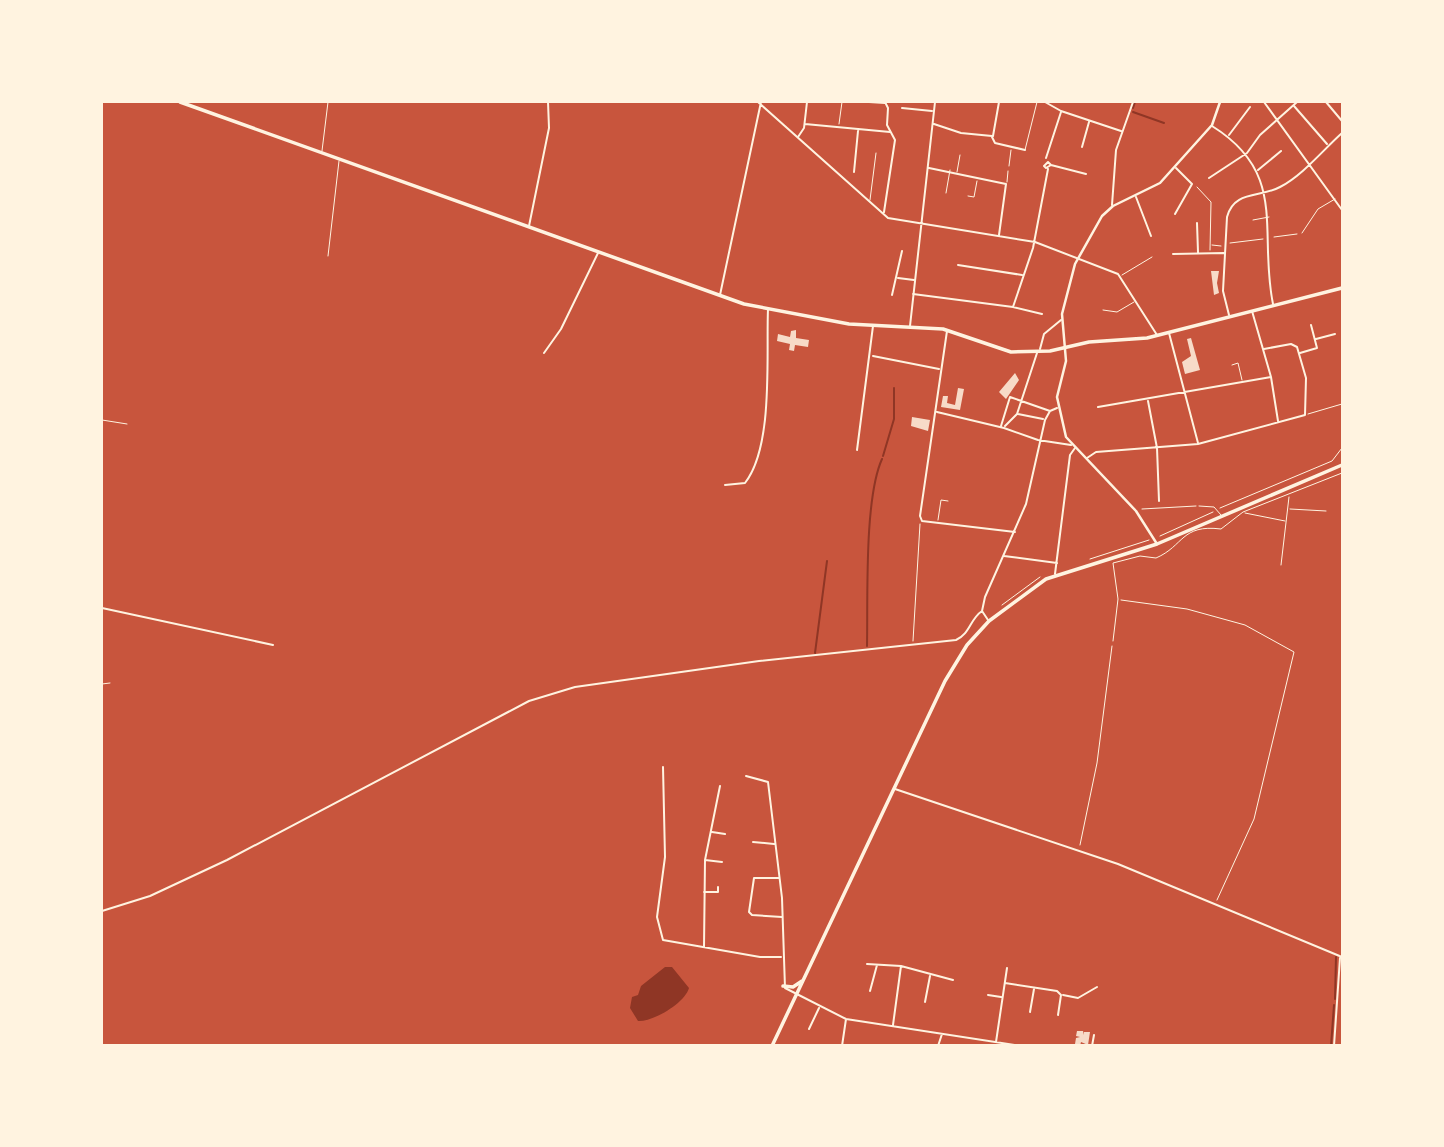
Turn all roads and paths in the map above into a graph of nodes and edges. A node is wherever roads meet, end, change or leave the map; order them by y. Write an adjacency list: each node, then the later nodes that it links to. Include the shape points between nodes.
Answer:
1 (180, 102): 42 (main road)
2 (328, 102): 42 (lane)
3 (548, 102): 79 (street, via 549,128)
4 (760, 102): 36 (street); 103 (street)
5 (807, 102): 26 (street)
6 (842, 102): 29 (path)
7 (869, 102): 8 (street)
8 (885, 102): 31 (street)
9 (935, 102): 21 (street)
10 (999, 102): 34 (street)
11 (1037, 102): 40 (lane)
12 (1045, 102): 22 (street)
13 (1133, 102): 32 (street)
14 (1220, 102): 28 (street)
15 (1264, 102): 23 (street)
16 (1297, 102): 18 (street)
17 (1326, 102): 25 (street)
18 (1293, 106): 23 (street); 37 (street)
19 (1250, 107): 35 (street)
20 (902, 108): 21 (street)
21 (933, 111): 27 (street)
22 (1061, 111): 24 (street); 46 (street)
23 (1277, 120): 44 (street); 49 (street)
24 (1089, 121): 32 (street); 38 (street)
25 (1342, 121)
26 (804, 124): 29 (street); 36 (street)
27 (933, 124): 34 (street); 52 (street)
28 (1212, 125): 35 (street); 51 (street)
29 (838, 128): 30 (street)
30 (858, 130): 31 (street); 57 (street)
31 (890, 132): 73 (street, via 895,140 888,206)
32 (1122, 132): 71 (street, via 1116,150)
33 (1342, 133): 37 (street)
34 (992, 136): 39 (street, via 995,143)
35 (1228, 136): 44 (street)
36 (798, 137): 70 (street)
37 (1328, 146): 49 (street)
38 (1082, 147)
39 (1012, 148): 40 (street); 55 (path)
40 (1025, 150)
41 (1281, 151): 56 (street)
42 (322, 153): 47 (lane); 48 (main road)
43 (876, 153): 70 (lane)
44 (1247, 153): 56 (street); 61 (street)
45 (960, 155): 58 (lane)
46 (1046, 158)
47 (320, 159)
48 (339, 159): 79 (main road); 93 (lane)
49 (1309, 163): 64 (street, via 1281,187); 69 (street)
50 (1051, 165): 53 (street); 53 (street, via 1045,164); 59 (street)
51 (1175, 167): 63 (street); 68 (street)
52 (928, 168): 54 (street); 78 (street)
53 (1048, 169): 84 (street)
54 (950, 170): 58 (street); 65 (lane)
55 (1008, 171): 62 (lane)
56 (1258, 171): 64 (street)
57 (854, 172)
58 (957, 172): 60 (street)
59 (1086, 174)
60 (978, 176): 62 (street); 67 (lane, via 974,197)
61 (1209, 177)
62 (1006, 184): 81 (street)
63 (1192, 185): 74 (street); 85 (path, via 1211,202)
64 (1265, 191): 75 (street); 86 (street, via 1239,198 1232,205)
65 (946, 193)
66 (1342, 195): 69 (street)
67 (968, 196)
68 (1136, 197): 71 (street); 82 (street)
69 (1336, 199): 72 (street); 80 (lane, via 1318,209)
70 (870, 202): 73 (street)
71 (1113, 206): 94 (street)
72 (1342, 210)
73 (883, 214): 78 (street)
74 (1175, 214)
75 (1269, 217): 76 (lane); 83 (street)
76 (1253, 220)
77 (1197, 223): 89 (street)
78 (921, 225): 81 (street); 100 (street)
79 (529, 227): 88 (main road)
80 (1302, 233): 83 (path)
81 (999, 236): 84 (street)
82 (1152, 236)
83 (1268, 237): 86 (path); 106 (street)
84 (1035, 242): 94 (street); 97 (street)
85 (1209, 245): 86 (path); 90 (path)
86 (1225, 245): 91 (street)
87 (902, 251): 99 (street)
88 (598, 252): 103 (main road); 125 (street)
89 (1198, 252): 90 (street); 92 (street)
90 (1210, 252): 91 (street)
91 (1225, 253): 112 (street, via 1223,291)
92 (1173, 254)
93 (328, 256)
94 (1078, 257): 98 (street); 113 (street)
95 (1152, 257): 98 (lane)
96 (958, 265): 97 (street)
97 (1024, 275): 107 (street)
98 (1120, 276): 105 (street)
99 (898, 278): 100 (street); 104 (street)
100 (915, 280): 102 (street)
101 (1342, 288): 106 (main road)
102 (913, 294): 107 (street); 116 (street)
103 (720, 295): 108 (main road)
104 (892, 295)
105 (1136, 301): 109 (lane, via 1117,312); 119 (street)
106 (1273, 304): 110 (main road)
107 (1013, 307): 111 (street)
108 (768, 309): 115 (main road); 156 (street, via 758,456 745,483)
109 (1102, 310)
110 (1252, 310): 112 (main road); 123 (street)
111 (1042, 314)
112 (1229, 317): 118 (main road)
113 (1061, 320): 122 (street); 124 (street, via 1044,334)
114 (1311, 325): 121 (street)
115 (873, 326): 116 (main road); 127 (street)
116 (910, 327): 117 (main road)
117 (947, 330): 124 (main road, via 1004,350); 129 (street)
118 (1169, 333): 119 (main road); 132 (street)
119 (1157, 334): 122 (main road)
120 (1335, 334): 121 (street)
121 (1315, 339): 126 (street, via 1317,348)
122 (1066, 347): 124 (main road); 137 (street)
123 (1264, 349): 126 (street, via 1293,344); 130 (street)
124 (1038, 351): 134 (street)
125 (544, 353)
126 (1300, 353): 141 (street, via 1306,378)
127 (872, 356): 129 (street); 152 (street)
128 (1232, 365): 131 (lane, via 1238,363)
129 (941, 370): 139 (street)
130 (1271, 377): 131 (street); 144 (street)
131 (1243, 382): 132 (street)
132 (1186, 391): 133 (street); 148 (street)
133 (1148, 399): 136 (street); 150 (street)
134 (1021, 400): 138 (street); 140 (street); 146 (street, via 1009,397)
135 (1342, 404): 141 (lane)
136 (1098, 407)
137 (1059, 408): 138 (street); 149 (street)
138 (1050, 411): 142 (street)
139 (936, 412): 146 (street); 167 (street)
140 (1017, 414): 142 (street); 146 (street)
141 (1305, 415): 144 (street)
142 (1045, 419): 147 (street)
143 (102, 420): 145 (lane)
144 (1279, 421): 148 (street)
145 (127, 425)
146 (1003, 428): 147 (street)
147 (1038, 440): 149 (street); 171 (street, via 1033,481)
148 (1198, 444): 150 (street)
149 (1073, 447): 153 (street); 176 (street)
150 (1157, 447): 153 (street, via 1096,452); 159 (street)
151 (1342, 448): 162 (path, via 1332,461)
152 (857, 450)
153 (1086, 459): 163 (street)
154 (1342, 466): 166 (main road)
155 (1342, 473): 157 (lane)
156 (725, 485)
157 (1289, 495): 161 (lane); 165 (lane)
158 (948, 501): 169 (lane, via 941,500)
159 (1159, 501)
160 (1199, 506): 162 (lane); 163 (path)
161 (1288, 509): 164 (lane); 168 (lane)
162 (1217, 510): 166 (lane); 172 (path)
163 (1136, 511): 172 (street)
164 (1326, 511)
165 (1243, 512): 168 (lane); 170 (lane)
166 (1221, 515): 170 (lane); 173 (main road)
167 (922, 521): 169 (street); 184 (path)
168 (1287, 521): 177 (lane)
169 (938, 522): 171 (street)
170 (1225, 527): 179 (lane, via 1204,527 1156,558 1113,562)
171 (1014, 532): 175 (street)
172 (1155, 538): 173 (street); 174 (path)
173 (1157, 544): 178 (main road)
174 (1109, 553)
175 (1003, 556): 176 (street); 181 (street)
176 (1057, 563): 178 (street)
177 (1281, 565)
178 (1055, 574): 182 (main road)
179 (1118, 600): 183 (lane); 202 (path, via 1187,609 1245,625 1294,652 1254,819)
180 (102, 608): 185 (street)
181 (982, 611): 182 (street); 184 (street, via 960,639)
182 (989, 621): 191 (main road, via 955,662)
183 (1113, 641): 196 (path, via 1097,763)
184 (913, 644): 203 (street, via 635,678 575,687 530,701 227,860 150,896)
185 (273, 645)
186 (110, 683): 187 (lane)
187 (102, 684)
188 (663, 767): 205 (street, via 665,857 659,932 671,944)
189 (746, 776): 195 (street, via 768,782)
190 (720, 786): 192 (street)
191 (894, 789): 196 (street); 213 (main road)
192 (711, 832): 193 (street); 197 (street)
193 (725, 834)
194 (753, 842): 195 (street)
195 (775, 844): 199 (street)
196 (1078, 852): 202 (street)
197 (705, 860): 198 (street); 201 (street)
198 (722, 862)
199 (779, 878): 204 (street); 204 (street, via 754,878 749,912)
200 (718, 887): 201 (street, via 718,892)
201 (703, 892): 205 (street)
202 (1216, 904): 207 (street)
203 (102, 911)
204 (782, 917): 206 (street)
205 (704, 948): 206 (street)
206 (782, 957): 216 (street)
207 (1341, 957): 239 (street)
208 (867, 964): 209 (street)
209 (877, 965): 210 (street); 219 (street)
210 (901, 966): 212 (street); 229 (street)
211 (1007, 968): 215 (street)
212 (930, 975): 214 (street); 224 (street)
213 (804, 979): 216 (main road, via 793,987); 222 (main road)
214 (953, 980)
215 (1004, 983): 218 (street); 223 (street)
216 (783, 986): 222 (street)
217 (1097, 987): 221 (street, via 1078,998)
218 (1034, 988): 221 (street); 226 (street)
219 (870, 990)
220 (988, 995): 223 (street)
221 (1061, 995): 227 (street)
222 (796, 996): 225 (street); 234 (main road)
223 (1003, 997): 233 (street)
224 (925, 1002)
225 (820, 1008): 228 (street); 230 (street)
226 (1031, 1012)
227 (1058, 1015)
228 (846, 1019): 229 (street); 235 (street)
229 (892, 1026): 231 (street)
230 (809, 1029)
231 (943, 1033): 233 (street); 236 (street)
232 (1094, 1035): 238 (street)
233 (996, 1042): 237 (street)
234 (772, 1045)
235 (842, 1045)
236 (938, 1045)
237 (1021, 1045)
238 (1092, 1045)
239 (1334, 1045)

